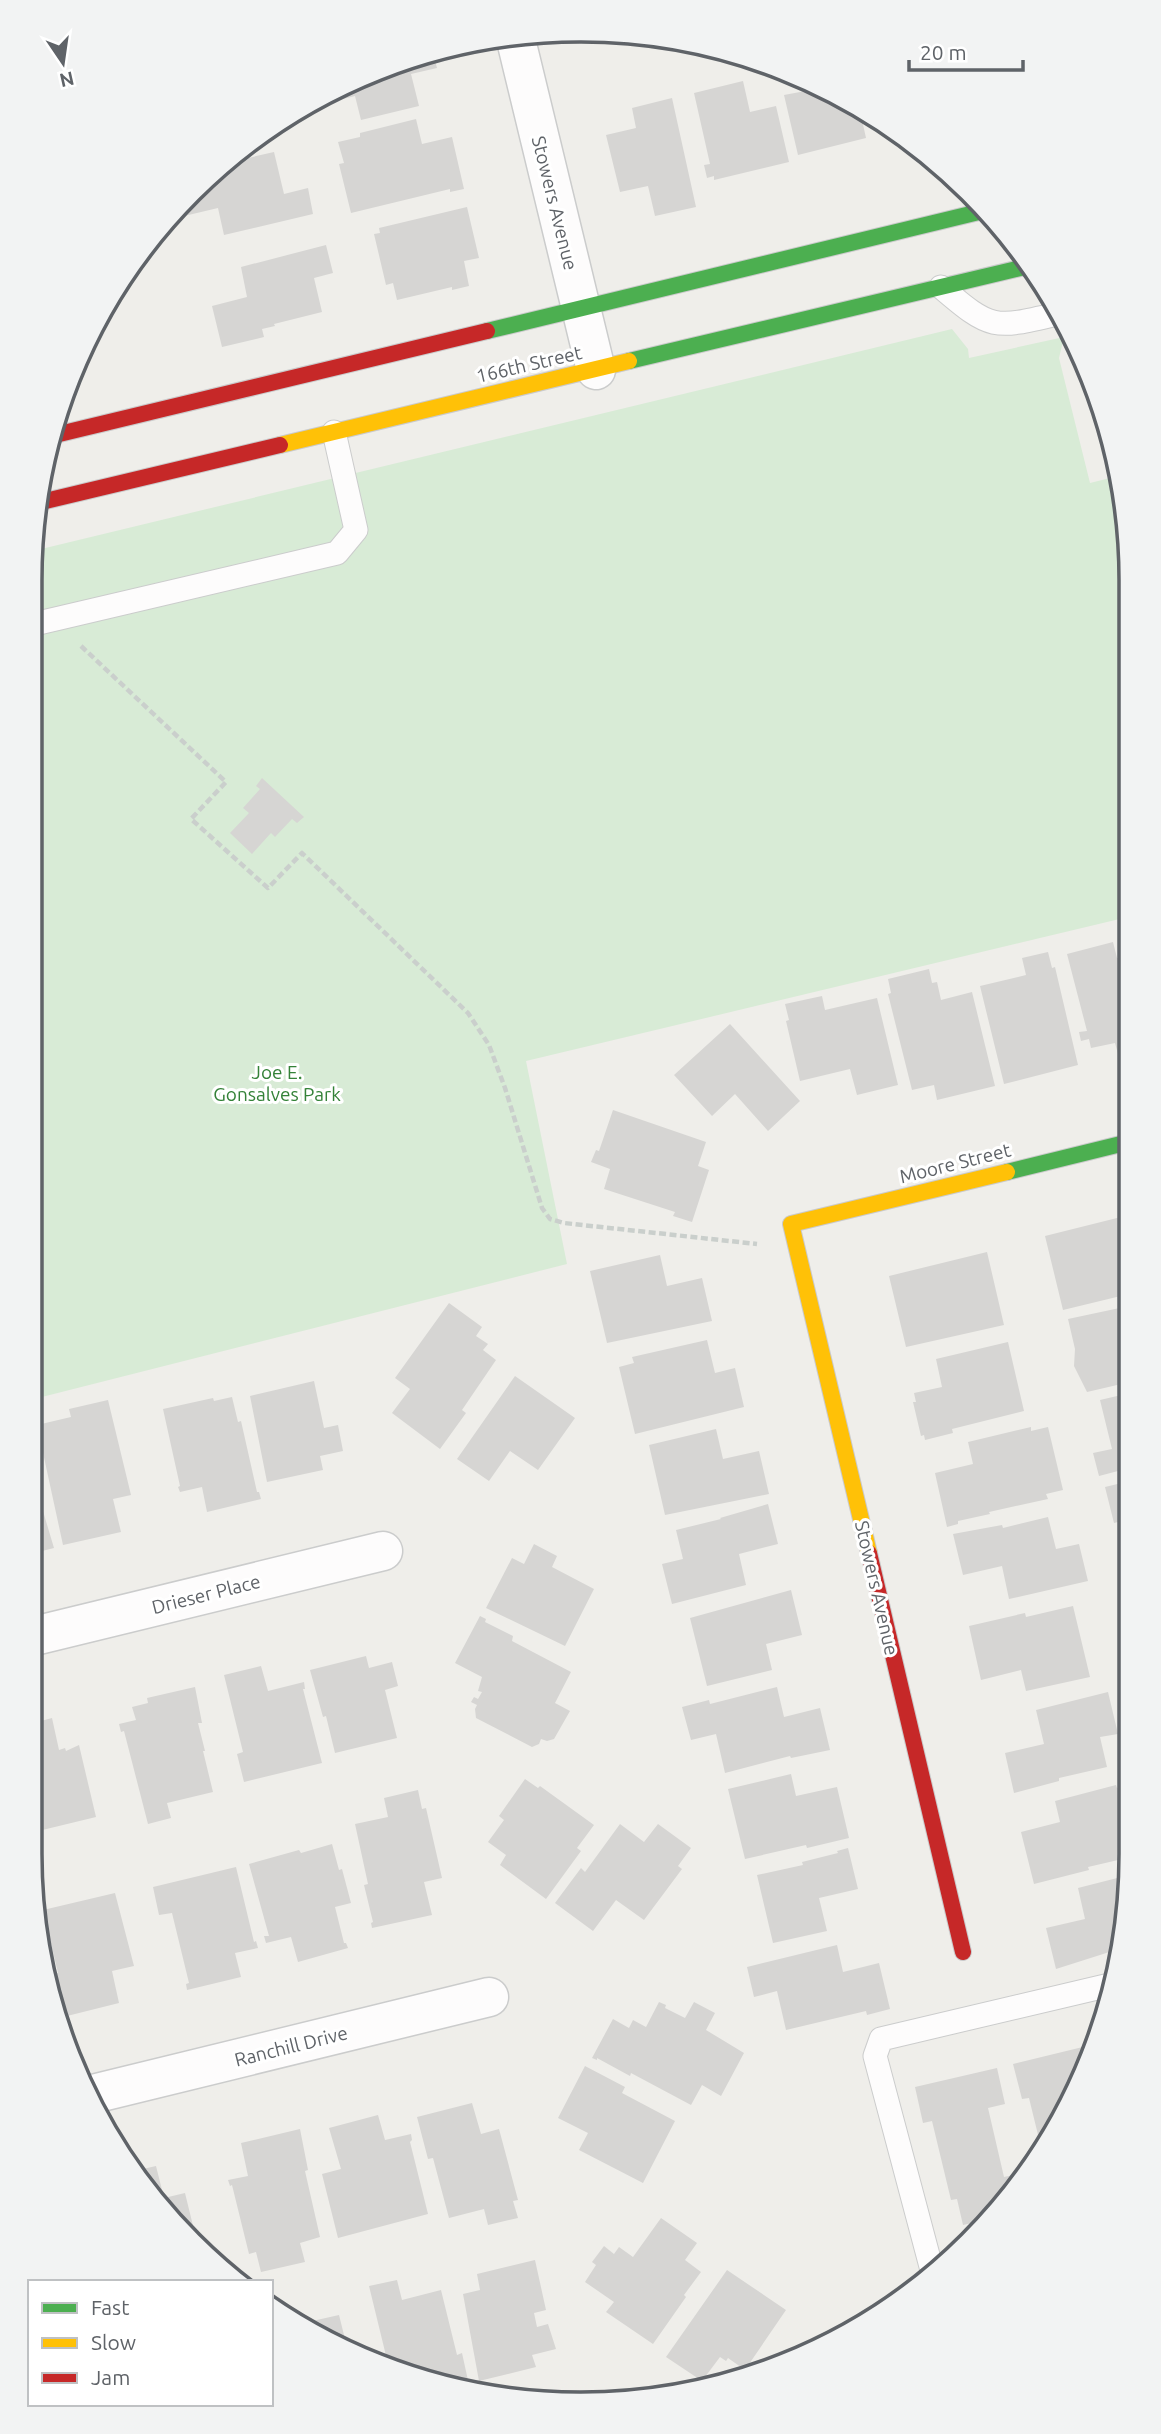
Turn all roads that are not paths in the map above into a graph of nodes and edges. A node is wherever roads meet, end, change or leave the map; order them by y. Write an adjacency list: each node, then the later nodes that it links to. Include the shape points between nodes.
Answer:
1 (528, 45): 5 (street, Stowers Avenue)
2 (974, 213): 5 (street)
3 (1018, 268): 4 (street, 166th Street)
4 (942, 287): 6 (lane, via 973,314 992,323 1014,324); 7 (street, 166th Street)
5 (581, 308): 7 (street, Stowers Avenue); 9 (street)
6 (1049, 316)
7 (596, 370): 8 (street, 166th Street)
8 (334, 432): 10 (street, 166th Street); 11 (lane, via 356,530 337,554)
9 (63, 433)
10 (48, 500)
11 (42, 622)
12 (1119, 1144): 13 (street, Moore Street)
13 (791, 1224): 16 (street, Stowers Avenue)
14 (383, 1551): 15 (street, Drieser Place)
15 (42, 1634)
16 (964, 1952)
17 (1102, 1987): 20 (lane, via 881,2039 875,2056)
18 (489, 1997): 19 (street, Ranchill Drive)
19 (98, 2093)
20 (930, 2263)

